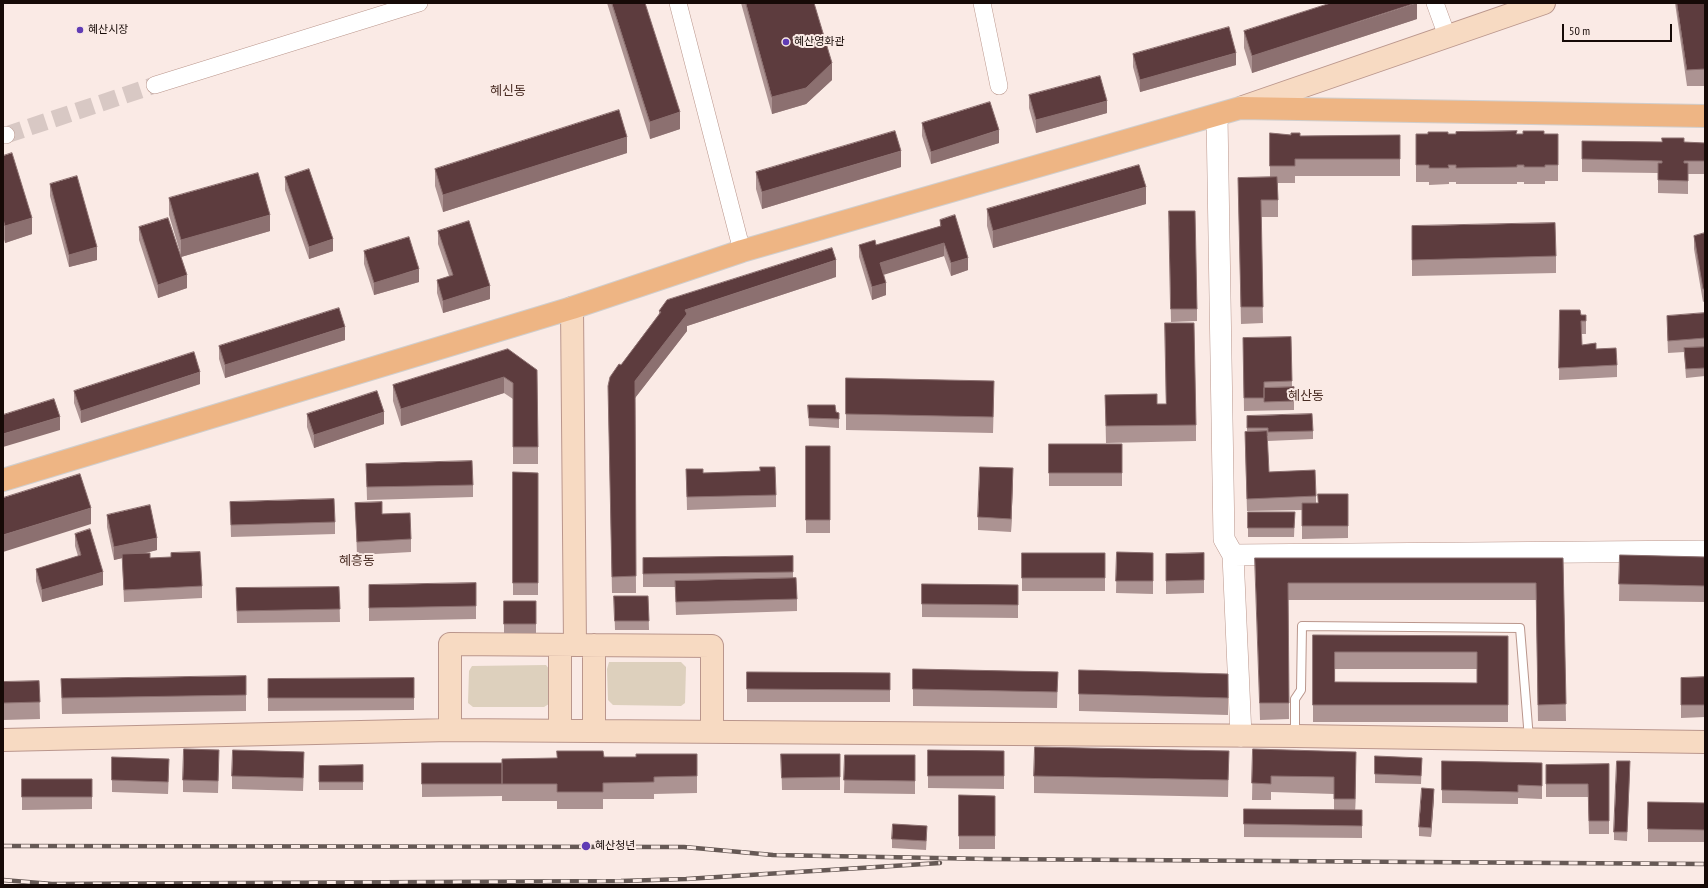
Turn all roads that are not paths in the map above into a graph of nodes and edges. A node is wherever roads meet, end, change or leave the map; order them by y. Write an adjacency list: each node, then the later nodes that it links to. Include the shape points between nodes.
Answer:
1 (419, 3): 7 (street)
2 (678, 3): 12 (street)
3 (982, 3): 8 (street)
4 (1435, 3): 6 (street)
5 (1544, 3): 6 (main road)
6 (1447, 36): 9 (main road)
7 (155, 86)
8 (999, 86)
9 (1240, 108): 10 (main road); 11 (main road)
10 (1217, 116): 12 (main road); 16 (street, via 1224,539)
11 (1705, 116)
12 (742, 250): 13 (main road)
13 (572, 308): 14 (main road); 17 (main road)
14 (3, 480)
15 (1705, 551): 16 (street)
16 (1233, 555): 22 (street)
17 (577, 645): 18 (main road, via 450,644); 19 (main road); 20 (main road); 21 (main road, via 712,646)
18 (450, 730): 19 (main road); 24 (main road)
19 (560, 730): 20 (main road)
20 (594, 730): 21 (main road)
21 (712, 731): 22 (main road)
22 (1240, 736): 23 (main road)
23 (1295, 736): 25 (main road); 25 (lane, via 1295,699 1302,690 1302,626 1520,628)
24 (3, 740)
25 (1529, 740): 26 (main road)
26 (1705, 742)

